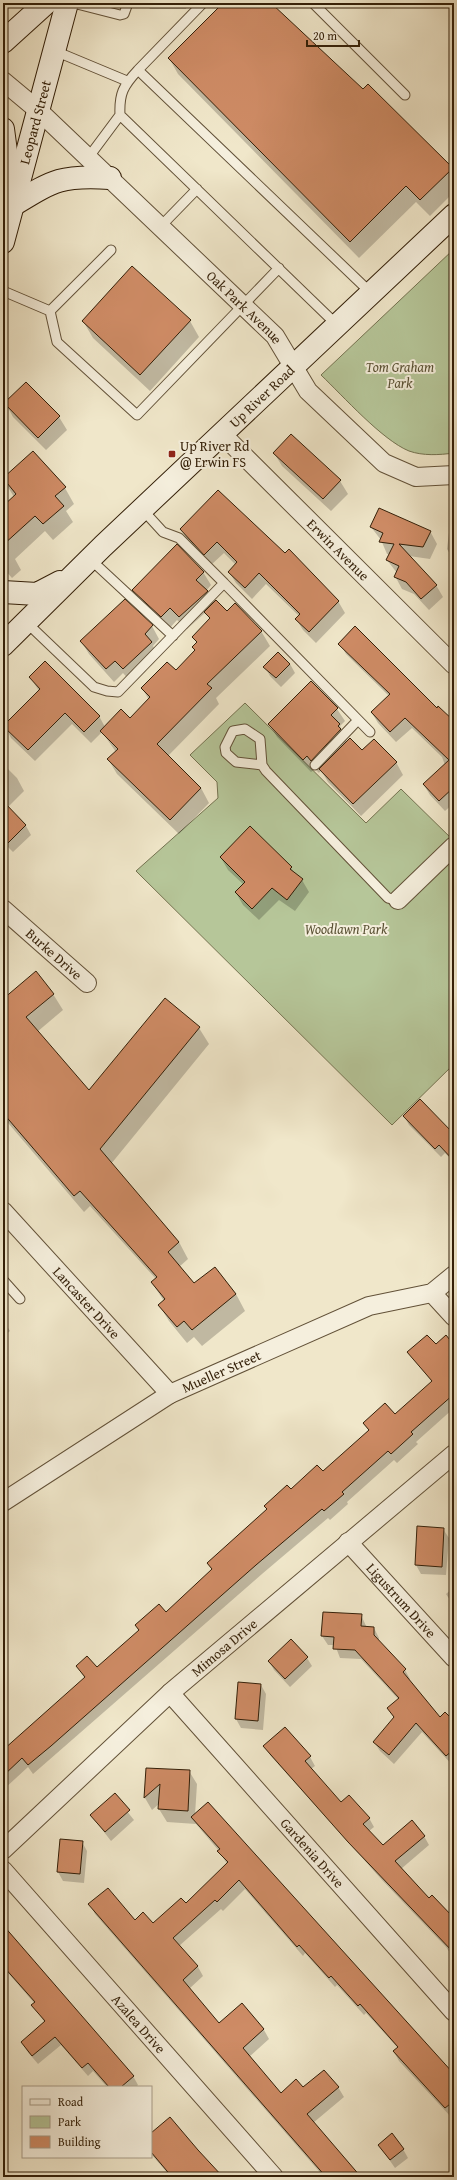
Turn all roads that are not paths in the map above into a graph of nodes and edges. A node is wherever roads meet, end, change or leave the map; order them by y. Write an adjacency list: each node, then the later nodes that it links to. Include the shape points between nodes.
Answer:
1 (46, 3): 7 (street)
2 (67, 3): 8 (street, Leopard Street)
3 (74, 3): 4 (lane, via 120,14 124,14)
4 (128, 3)
5 (203, 3): 9 (lane)
6 (313, 3): 12 (lane)
7 (3, 42)
8 (55, 51): 11 (lane); 13 (street, Leopard Street)
9 (138, 70): 11 (lane); 26 (lane)
10 (3, 82): 13 (street, Oak Park Avenue)
11 (127, 82): 14 (lane, via 119,97)
12 (405, 95)
13 (39, 111): 16 (street, Oak Park Avenue); 19 (street, Leopard Street)
14 (120, 115): 16 (lane); 18 (lane)
15 (3, 130): 19 (street)
16 (88, 158): 17 (street, Oak Park Avenue)
17 (110, 178): 19 (street, via 76,176 57,180); 21 (street, Oak Park Avenue)
18 (197, 189): 21 (lane); 24 (lane)
19 (13, 205): 22 (street, Leopard Street)
20 (454, 215): 26 (street, Up River Road)
21 (160, 227): 27 (street, Oak Park Avenue)
22 (3, 242)
23 (111, 250): 28 (lane)
24 (279, 268): 27 (lane); 29 (lane)
25 (3, 291): 28 (lane)
26 (371, 293): 29 (street, Up River Road)
27 (243, 305): 28 (lane, via 137,415 57,342); 30 (street, Oak Park Avenue, via 274,336)
28 (50, 311)
29 (337, 325): 30 (street, Up River Road)
30 (294, 366): 31 (street, Up River Road); 32 (street, Oak Park Avenue, via 308,391 384,463 416,477)
31 (222, 434): 33 (street, Up River Road); 41 (street, Erwin Avenue)
32 (454, 475)
33 (142, 509): 34 (street, Up River Road); 36 (lane, via 163,532 179,538)
34 (90, 559): 35 (street, Up River Road); 39 (lane)
35 (74, 575): 37 (street, via 38,594); 38 (street, Up River Road)
36 (224, 583): 39 (lane); 42 (lane)
37 (3, 592)
38 (26, 622): 39 (lane, via 94,687 107,691 118,692); 40 (street, Up River Road)
39 (172, 636)
40 (3, 645)
41 (454, 665)
42 (358, 720): 43 (lane); 44 (lane)
43 (370, 732)
44 (314, 764)
45 (262, 765): 45 (lane, via 260,739 245,729 233,732 225,747 226,754 236,762); 47 (lane, via 388,898)
46 (454, 846): 47 (street)
47 (398, 900)
48 (3, 909): 49 (street, Burke Drive)
49 (87, 983)
50 (3, 1211): 56 (street, Lancaster Drive)
51 (454, 1275): 53 (street, Mueller Street)
52 (3, 1280): 54 (lane)
53 (432, 1293): 55 (street); 56 (street, Mueller Street, via 369,1306)
54 (20, 1299)
55 (454, 1317)
56 (170, 1394): 58 (street, Mueller Street)
57 (454, 1454): 59 (street, Mimosa Drive)
58 (3, 1502)
59 (348, 1542): 60 (street, Ligustrum Drive); 61 (street, Mimosa Drive)
60 (454, 1658)
61 (170, 1693): 62 (street, Mimosa Drive); 64 (street, Gardenia Drive)
62 (3, 1850)
63 (3, 1870): 65 (street, Azalea Drive)
64 (454, 2012)
65 (274, 2177)

